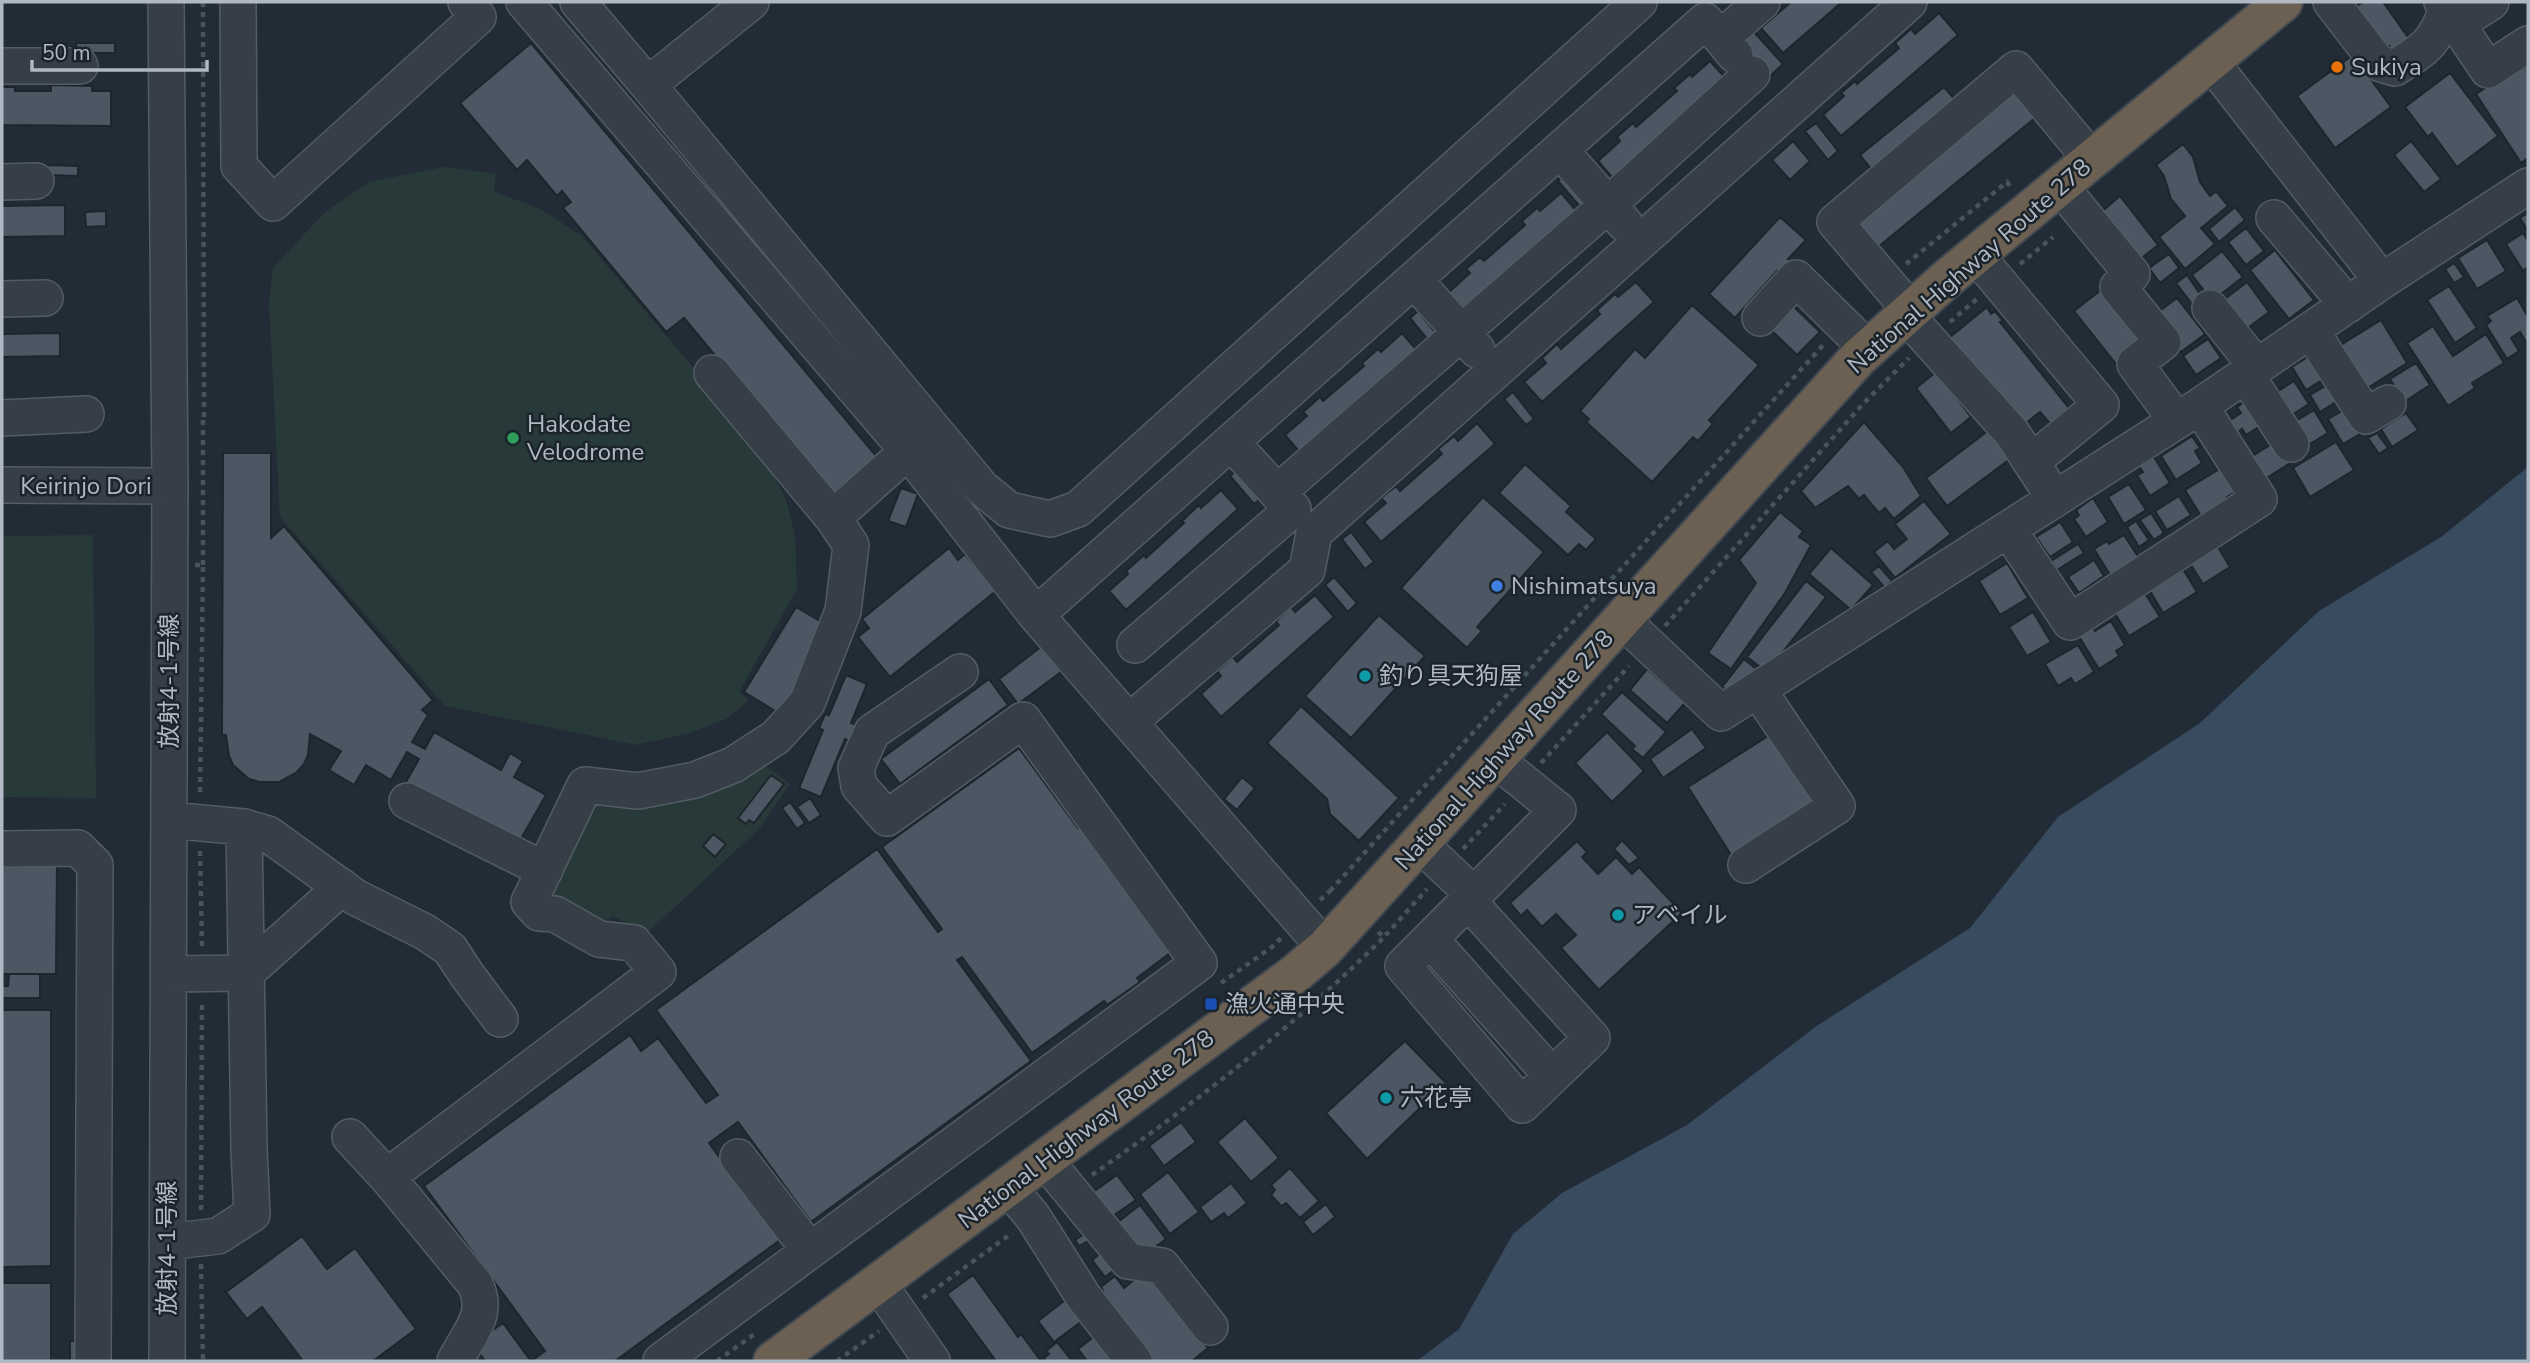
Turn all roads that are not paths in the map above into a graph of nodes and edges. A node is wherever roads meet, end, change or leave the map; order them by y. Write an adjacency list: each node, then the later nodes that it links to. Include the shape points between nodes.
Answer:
1 (166, 2): 53 (street, 放射4-1号線)
2 (238, 2): 3 (street, via 239,166 273,203 478,17)
3 (466, 2)
4 (524, 2): 50 (street)
5 (578, 2): 20 (street)
6 (751, 2): 20 (street)
7 (1639, 2): 20 (street, via 1078,509 1050,519 1009,510 982,488)
8 (1762, 2): 14 (street)
9 (1909, 2): 21 (street)
10 (2283, 2): 16 (highway, National Highway Route 278)
11 (2331, 2): 13 (street, via 2378,63 2395,68 2437,36)
12 (2491, 2): 13 (street)
13 (2448, 12): 15 (street, via 2488,70)
14 (1721, 38): 19 (street); 22 (street, via 1705,21)
15 (2528, 44)
16 (2211, 62): 23 (highway, National Highway Route 278); 31 (street)
17 (2, 66): 18 (street)
18 (80, 66)
19 (1752, 75): 21 (street); 26 (street)
20 (648, 85)
21 (1784, 111): 28 (street)
22 (1560, 150): 26 (street); 30 (street)
23 (2092, 160): 24 (highway, National Highway Route 278); 37 (street, via 2016,69 1835,222)
24 (2060, 186): 29 (highway, National Highway Route 278); 45 (street, via 2132,274 2118,287 2163,342 2135,364)
25 (2528, 186): 31 (street)
26 (1608, 205): 28 (street); 39 (street)
27 (2274, 218): 34 (street)
28 (1640, 241): 41 (street)
29 (1988, 268): 37 (highway, National Highway Route 278); 51 (street, via 2101,405)
30 (1414, 280): 39 (street); 48 (street)
31 (2382, 281): 34 (street)
32 (45, 298): 33 (street)
33 (2, 299)
34 (2348, 305): 38 (street)
35 (2210, 308): 42 (street)
36 (1760, 318): 40 (street, via 1796,278)
37 (1915, 322): 40 (highway, National Highway Route 278); 51 (street, via 2012,433)
38 (2311, 331): 42 (street); 44 (street, via 2366,416)
39 (1462, 334): 41 (street); 55 (street)
40 (1868, 349): 59 (highway, National Highway Route 278)
41 (1495, 371): 55 (street)
42 (2251, 371): 45 (street); 49 (street)
43 (712, 373): 56 (street)
44 (2388, 403)
45 (2189, 413): 54 (street); 57 (street, via 2259,499 2070,622)
46 (86, 414): 47 (street)
47 (2, 418)
48 (1231, 442): 55 (street); 58 (street)
49 (2291, 444)
50 (908, 451): 56 (street); 58 (street)
51 (2031, 462): 54 (street)
52 (2, 485): 53 (street, Keirinjo Dori)
53 (170, 486): 66 (street, 放射4-1号線)
54 (2055, 499): 57 (street)
55 (1295, 512): 60 (street); 63 (street, via 1307,570)
56 (833, 518): 71 (street, via 851,545 843,611 807,703 776,737 733,765 695,780 638,791 585,785)
57 (2008, 529): 62 (street)
58 (1036, 615): 63 (street)
59 (1635, 633): 62 (street, via 1721,713); 64 (highway, National Highway Route 278)
60 (1135, 645)
61 (960, 672): 84 (street, via 872,732 856,768 859,786 887,818 1023,720 1199,963)
62 (1758, 690): 70 (street, via 1836,806)
63 (1129, 722): 74 (street)
64 (1510, 771): 69 (highway, National Highway Route 278); 73 (street, via 1558,810)
65 (407, 801): 71 (street)
66 (169, 820): 67 (street); 76 (street, 放射4-1号線)
67 (244, 827): 72 (street, via 268,834); 75 (street)
68 (2, 849): 88 (street, via 78,848 95,865)
69 (1433, 856): 73 (street); 74 (highway, National Highway Route 278, via 1371,925)
70 (1746, 865)
71 (545, 870): 81 (street, via 529,902 539,914 555,914 599,939 634,943 658,972)
72 (342, 887): 75 (street); 77 (street, via 450,949)
73 (1471, 898): 73 (street, via 1592,1038 1552,1076 1430,939)
74 (1325, 948): 80 (highway, National Highway Route 278)
75 (246, 973): 76 (street); 83 (street, via 252,1214 218,1236)
76 (168, 974): 83 (street, 放射4-1号線)
77 (500, 1019)
78 (350, 1137): 81 (street)
79 (738, 1157): 84 (street)
80 (1045, 1160): 82 (highway, National Highway Route 278); 86 (street, via 1128,1261 1162,1266)
81 (387, 1177): 90 (street, via 482,1298 481,1313)
82 (1008, 1187): 85 (highway, National Highway Route 278); 93 (street)
83 (167, 1242): 89 (street, 放射4-1号線)
84 (810, 1251): 91 (street)
85 (878, 1283): 87 (highway, National Highway Route 278); 92 (street)
86 (1210, 1327)
87 (778, 1351)
88 (93, 1361)
89 (167, 1361)
90 (455, 1361)
91 (661, 1361)
92 (932, 1361)
93 (1134, 1361)

